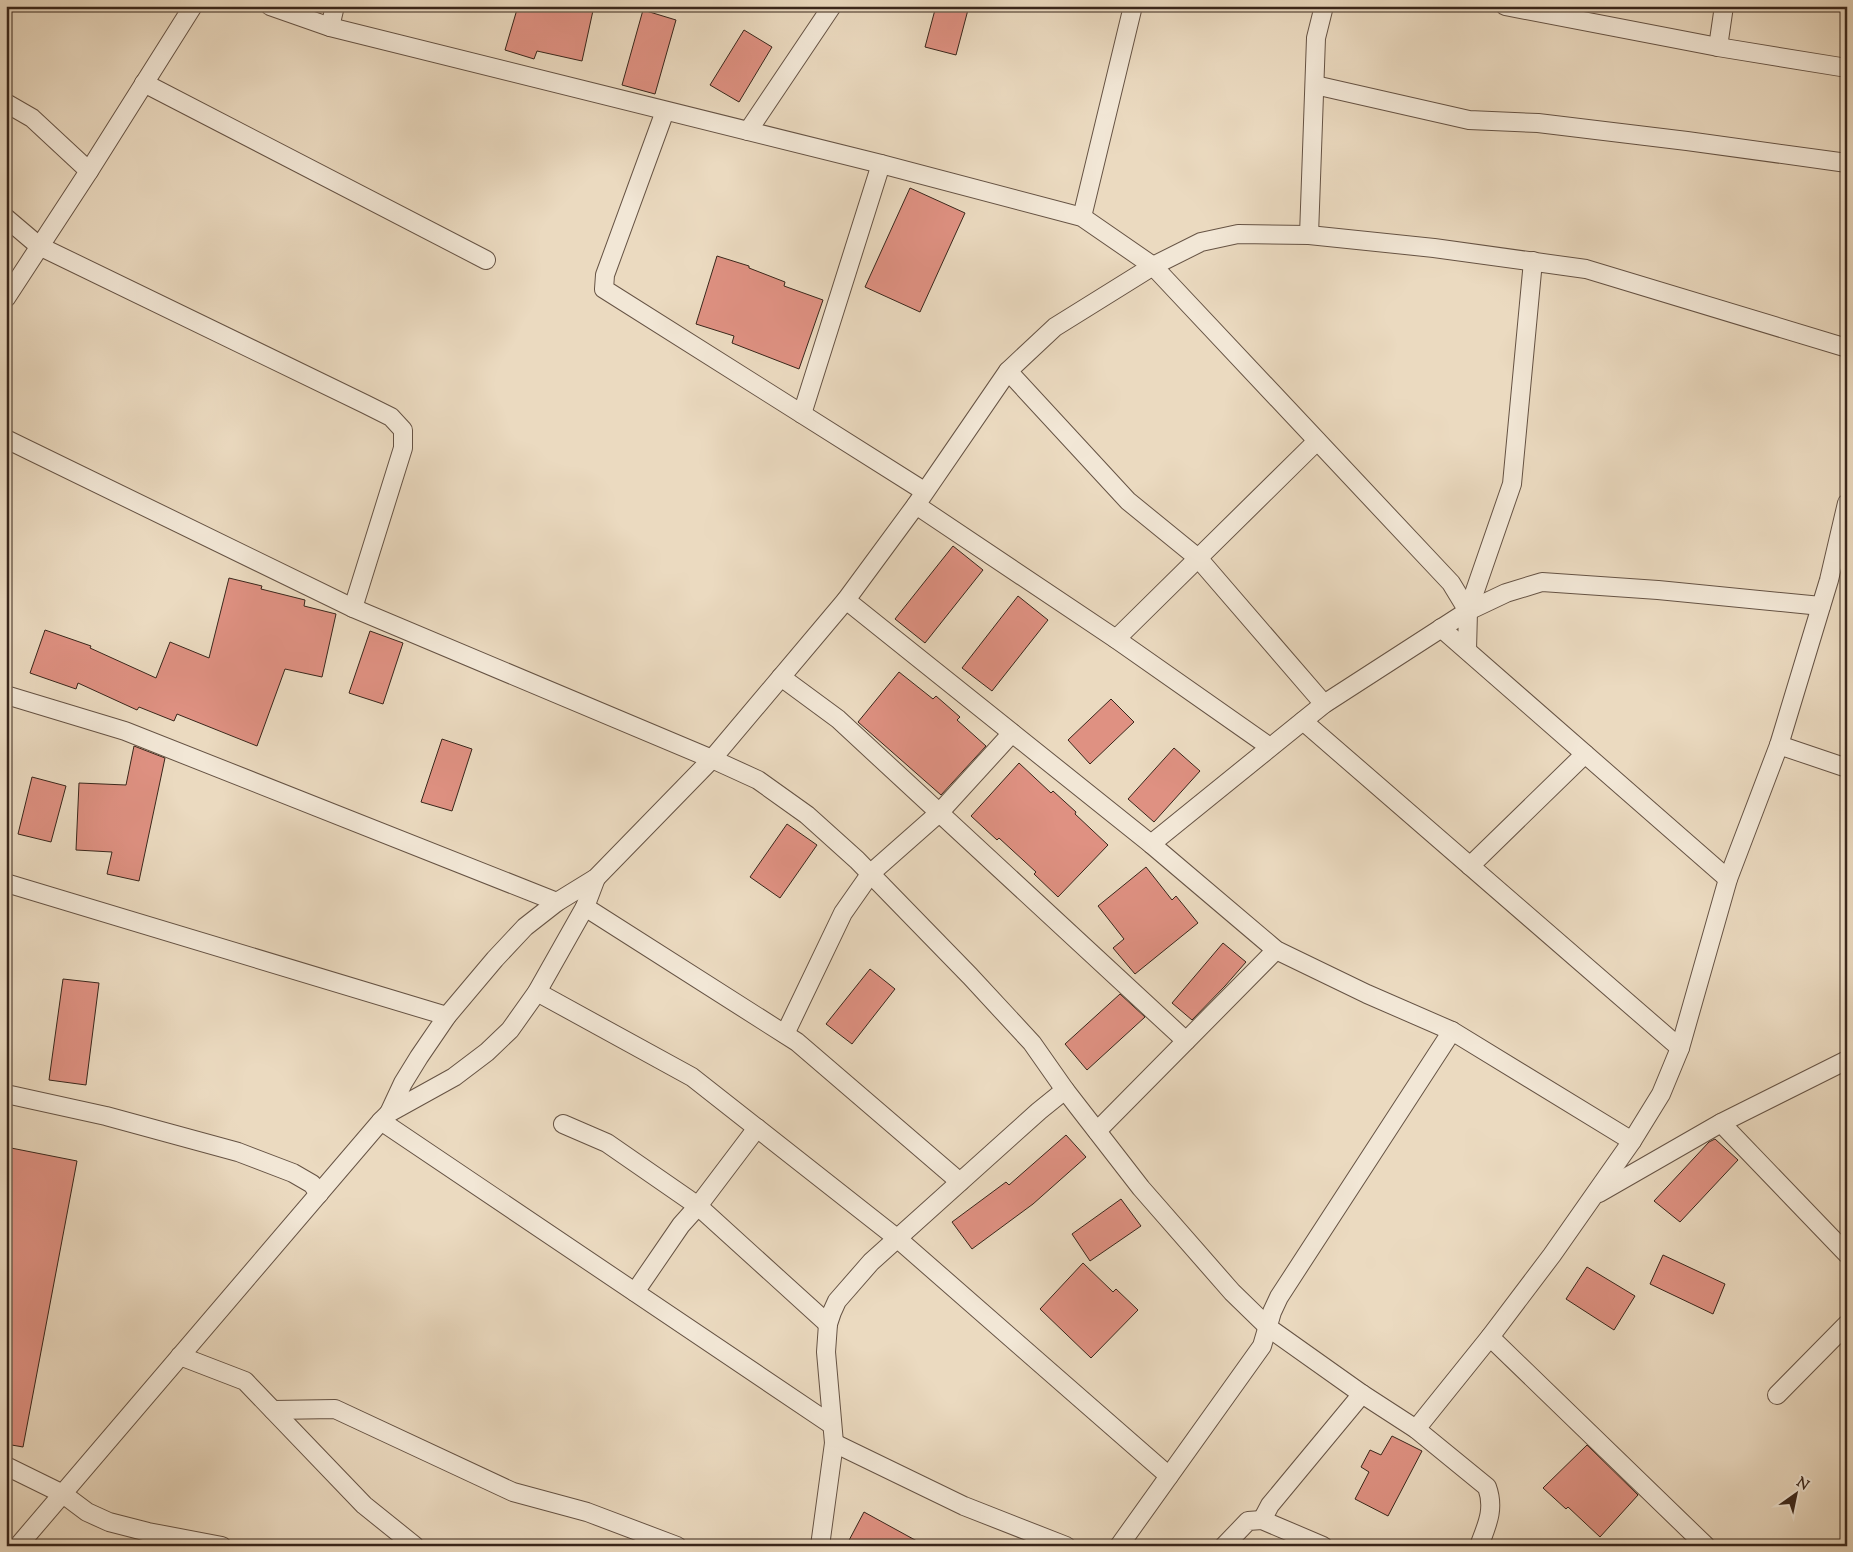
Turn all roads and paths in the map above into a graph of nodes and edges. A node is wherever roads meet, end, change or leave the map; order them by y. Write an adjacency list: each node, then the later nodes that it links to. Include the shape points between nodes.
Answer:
1 (193, 6): 12 (street)
2 (270, 6): 9 (street)
3 (335, 6): 9 (street)
4 (832, 6): 16 (street)
5 (1133, 6): 20 (street)
6 (1324, 6): 13 (street, via 1316,38)
7 (1724, 6): 10 (street)
8 (1515, 8): 10 (street)
9 (330, 27): 15 (street)
10 (1718, 47): 11 (street)
11 (1847, 68)
12 (144, 82): 19 (street); 24 (street)
13 (1314, 85): 17 (street, via 1470,120 1538,123); 22 (street)
14 (6, 103): 19 (street, via 32,118)
15 (665, 111): 16 (street); 30 (street, via 605,276 604,289)
16 (748, 131): 18 (street)
17 (1847, 163)
18 (881, 164): 20 (street); 30 (street)
19 (90, 171): 23 (street)
20 (1082, 217): 26 (street)
21 (6, 218): 23 (street)
22 (1309, 234): 25 (street); 26 (street, via 1238,234 1201,242)
23 (39, 246): 27 (street); 38 (street, via 391,417 403,430 402,448)
24 (486, 260)
25 (1533, 261): 28 (street, via 1586,269); 39 (street, via 1512,484)
26 (1153, 266): 29 (street, via 1055,327); 32 (street)
27 (6, 298)
28 (1847, 348)
29 (1008, 372): 33 (street); 35 (street, via 1128,501)
30 (802, 414): 33 (street)
31 (6, 439): 38 (street)
32 (1317, 441): 35 (street); 39 (street, via 1451,583)
33 (920, 498): 36 (street); 41 (street)
34 (1847, 503): 37 (street)
35 (1198, 558): 41 (street); 45 (street)
36 (846, 600): 43 (street); 47 (street)
37 (1822, 606): 39 (street, via 1542,582 1506,593); 48 (street)
38 (353, 608): 51 (street)
39 (1468, 611): 40 (street); 42 (street)
40 (1441, 628): 42 (street); 45 (street)
41 (1116, 639): 49 (street)
42 (1467, 650): 50 (street)
43 (781, 677): 51 (street); 53 (street, via 838,719)
44 (6, 695): 60 (street, via 125,731)
45 (1324, 704): 46 (street)
46 (1302, 721): 49 (street); 55 (street)
47 (1012, 733): 53 (street); 54 (street)
48 (1779, 745): 52 (street); 58 (street)
49 (1270, 746): 54 (street)
50 (1585, 754): 55 (street); 58 (street)
51 (712, 758): 56 (street, via 758,780 806,814); 57 (street)
52 (1847, 768)
53 (939, 813): 56 (street); 67 (street)
54 (1151, 844): 62 (street)
55 (1470, 866): 68 (street)
56 (871, 873): 66 (street, via 843,913); 70 (street, via 1032,1043)
57 (596, 878): 60 (street); 61 (street)
58 (1728, 879): 68 (street)
59 (6, 883): 64 (street)
60 (557, 902): 64 (street, via 525,927)
61 (585, 907): 63 (street); 66 (street)
62 (1276, 950): 65 (street); 67 (street)
63 (537, 992): 72 (street, via 510,1030 487,1052 454,1077); 75 (street, via 692,1077)
64 (447, 1016): 72 (street, via 415,1063)
65 (1452, 1031): 77 (street); 87 (street, via 1279,1297)
66 (785, 1034): 78 (street)
67 (1186, 1041): 76 (street)
68 (1680, 1048): 77 (street, via 1661,1094)
69 (1847, 1060): 73 (street)
70 (1066, 1090): 76 (street); 78 (street)
71 (6, 1094): 79 (street, via 106,1116 238,1152 293,1173 312,1184)
72 (385, 1117): 79 (street); 84 (street)
73 (1721, 1123): 80 (street); 83 (street)
74 (563, 1124): 81 (street, via 607,1143)
75 (757, 1128): 81 (street); 82 (street)
76 (1098, 1131): 87 (street, via 1154,1203)
77 (1632, 1141): 80 (street)
78 (960, 1182): 82 (street)
79 (319, 1194): 89 (street)
80 (1594, 1196): 88 (street)
81 (698, 1206): 84 (street, via 680,1225); 85 (street)
82 (898, 1239): 85 (street, via 871,1262 837,1301); 97 (street)
83 (1847, 1254)
84 (635, 1292): 93 (street)
85 (828, 1324): 93 (street, via 826,1352)
86 (1847, 1324): 91 (street)
87 (1268, 1328): 90 (street); 97 (street, via 1262,1346)
88 (1490, 1337): 94 (street); 110 (street)
89 (180, 1356): 92 (street, via 245,1381); 98 (street)
90 (1362, 1394): 94 (street); 99 (street, via 1270,1505)
91 (1777, 1395)
92 (273, 1410): 102 (street, via 364,1505); 103 (street, via 335,1409 513,1492 587,1512)
93 (832, 1425): 95 (street)
94 (1416, 1429): 109 (street, via 1487,1487 1490,1511)
95 (834, 1443): 104 (street); 105 (street, via 964,1506)
96 (6, 1466): 98 (street)
97 (1169, 1476): 106 (street)
98 (62, 1494): 100 (street); 101 (street, via 87,1512 109,1522)
99 (1262, 1520): 107 (street, via 1248,1521); 108 (street)
100 (18, 1546)
101 (222, 1546)
102 (415, 1546)
103 (677, 1546)
104 (820, 1546)
105 (1066, 1546)
106 (1119, 1546)
107 (1224, 1546)
108 (1323, 1546)
109 (1480, 1546)
110 (1706, 1546)

